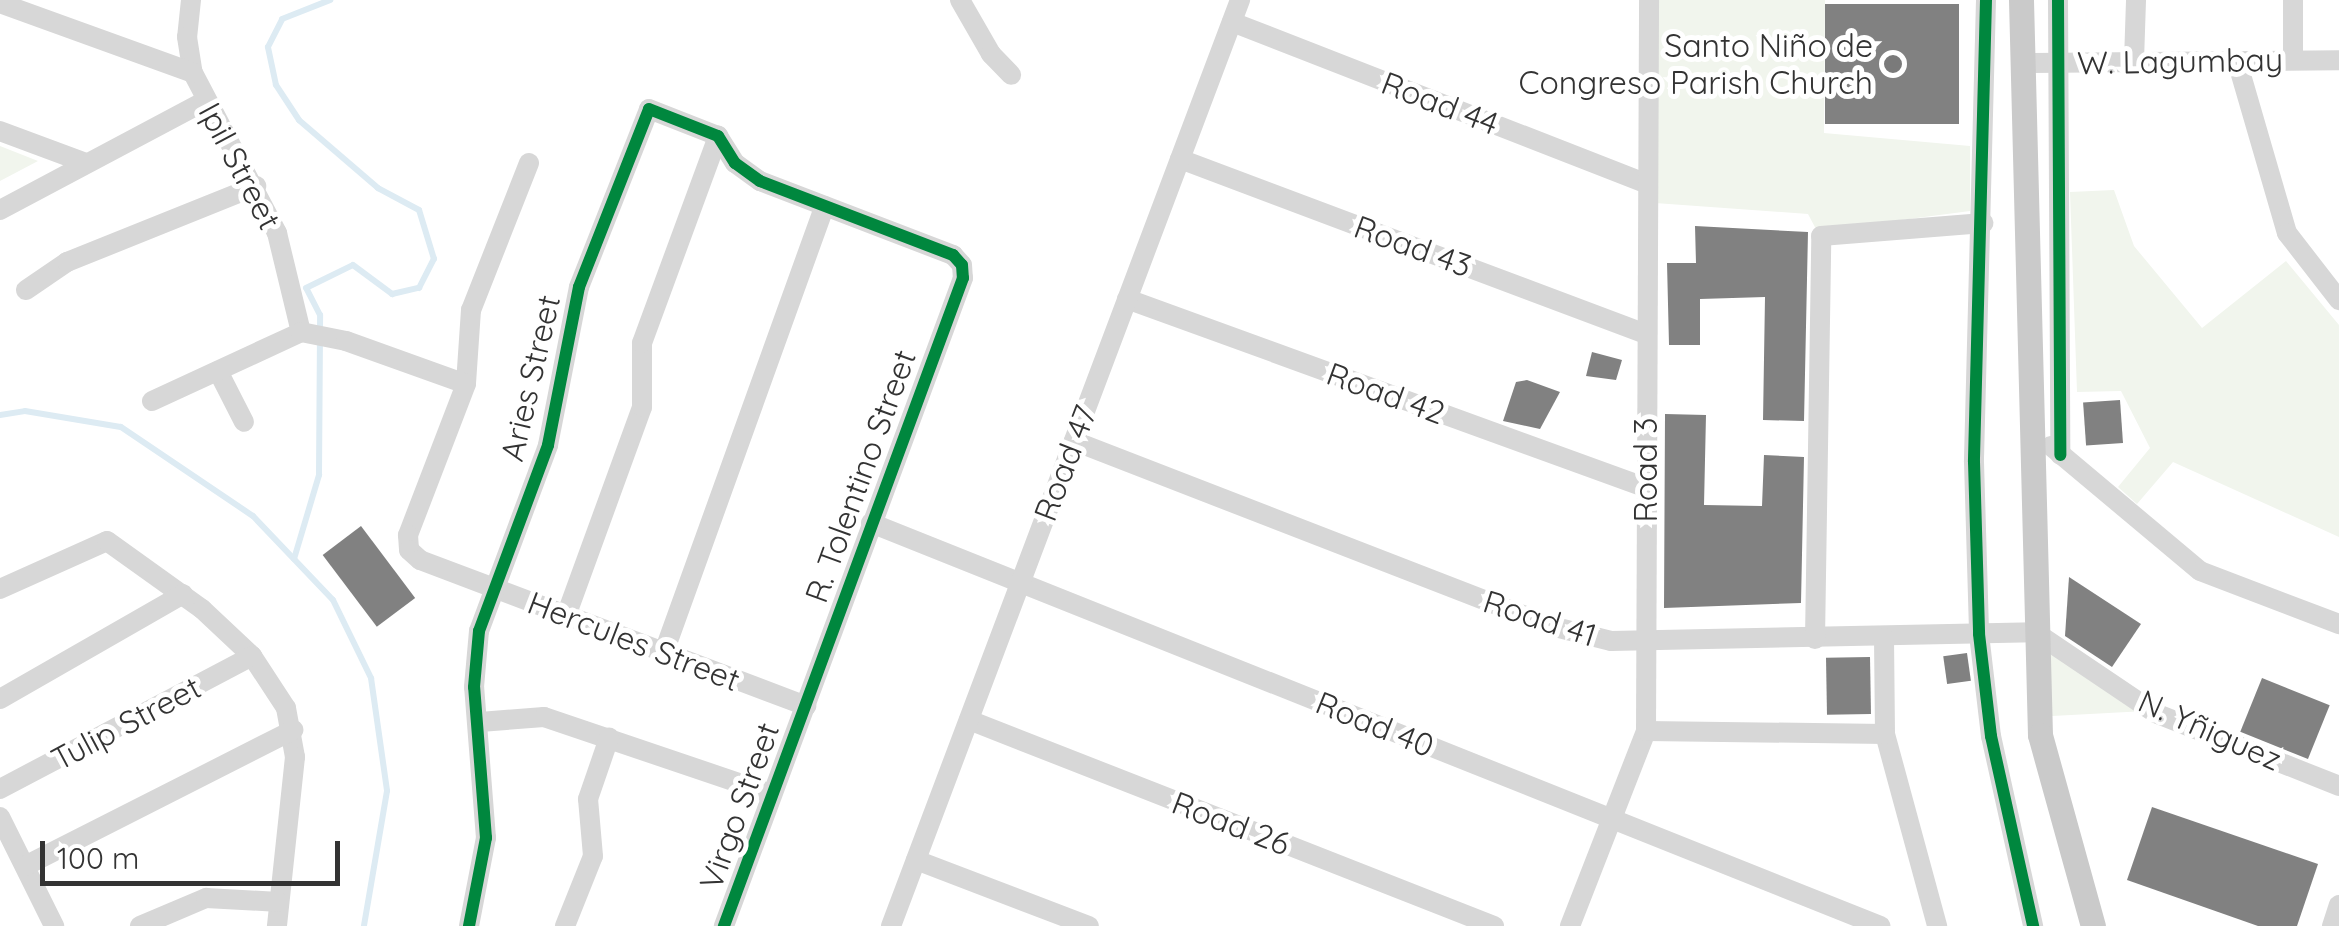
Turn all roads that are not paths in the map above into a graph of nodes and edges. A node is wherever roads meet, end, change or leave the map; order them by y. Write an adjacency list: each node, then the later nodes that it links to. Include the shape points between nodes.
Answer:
1 (191, 0): 18 (street, Ipil Street, via 187,37)
2 (960, 0): 19 (street)
3 (1240, 0): 11 (street, Road 47)
4 (1648, 0): 26 (street, Road 3)
5 (1986, 0): 30 (street)
6 (2021, 0): 17 (main road)
7 (2058, 0): 15 (street)
8 (2136, 0): 16 (street)
9 (2293, 0): 12 (street)
10 (0, 3): 18 (street)
11 (1232, 22): 23 (street, Road 47); 26 (street, Road 44)
12 (2293, 60): 13 (street, W. Lagumbay); 14 (street, W. Lagumbay)
13 (2339, 60)
14 (2237, 61): 16 (street, W. Lagumbay); 33 (street, via 2287,233)
15 (2059, 62): 16 (street, W. Lagumbay); 17 (street, W. Lagumbay); 42 (street)
16 (2134, 62)
17 (2022, 63): 40 (main road)
18 (193, 73): 20 (street, Ipil Street)
19 (1011, 75)
20 (205, 101): 24 (street); 27 (street, Ipil Street)
21 (0, 131): 24 (street)
22 (718, 136): 28 (street, via 735,163 760,181); 46 (street, Aries Street, via 649,109 579,287 548,446); 49 (street, via 642,342 642,407)
23 (1180, 160): 32 (street, Road 47); 35 (street, Road 43)
24 (86, 163): 29 (street)
25 (530, 163): 37 (street, via 471,310)
26 (1648, 184): 35 (street, Road 3)
27 (256, 186): 31 (street, via 67,262); 34 (street, Ipil Street, via 288,266)
28 (825, 206): 44 (street, R. Tolentino Street, via 962,264 963,278); 56 (street)
29 (0, 210)
30 (1983, 223): 52 (street, via 1974,462); 54 (street, via 1820,236)
31 (26, 290)
32 (1127, 299): 41 (street, Road 47); 43 (street, Road 42)
33 (2339, 300)
34 (300, 332): 36 (street); 37 (street, via 346,341)
35 (1646, 334): 43 (street, Road 3)
36 (218, 370): 38 (street); 39 (street)
37 (466, 384): 46 (street, Hercules Street, via 408,535 409,550)
38 (152, 401)
39 (244, 422)
40 (2035, 430): 42 (street); 51 (main road)
41 (1074, 441): 45 (street, Road 47); 55 (street, Road 41, via 1552,626)
42 (2060, 455): 50 (street, via 2200,571)
43 (1644, 487): 55 (street, Road 3)
44 (870, 523): 45 (street, Road 40); 59 (street, R. Tolentino Street)
45 (1020, 583): 60 (street, Road 47); 70 (street, Road 40)
46 (494, 588): 49 (street, Hercules Street); 61 (street, Aries Street, via 474,659)
47 (0, 589): 48 (street, via 107,542)
48 (183, 594): 57 (street); 58 (street)
49 (566, 616): 56 (street, Hercules Street)
50 (2339, 624)
51 (2035, 632): 52 (street, Road 41); 66 (street, N. Yñiguez, via 2156,713); 89 (main road, via 2040,735)
52 (1980, 634): 53 (street, Road 41); 88 (street, via 1990,736)
53 (1884, 638): 54 (street, Road 41); 64 (street)
54 (1815, 639): 55 (street, Road 41)
55 (1645, 642): 63 (street, Road 3)
56 (664, 652): 59 (street, Hercules Street)
57 (252, 656): 62 (street); 67 (street, Tulip Street)
58 (0, 699)
59 (806, 706): 68 (street, Virgo Street)
60 (968, 720): 71 (street, Road 47); 84 (street, Road 26)
61 (480, 722): 65 (street, Virgo Street, via 544,716); 79 (street, Aries Street, via 486,838)
62 (292, 730): 72 (street); 73 (street)
63 (1646, 731): 64 (street); 70 (street, Road 3)
64 (1885, 734): 87 (street)
65 (609, 738): 68 (street, Virgo Street); 80 (street, via 588,799 593,856)
66 (2339, 786)
67 (0, 790)
68 (770, 794): 81 (street, Virgo Street)
69 (0, 817): 72 (street)
70 (1612, 819): 85 (street, Road 3); 86 (street, Road 40)
71 (916, 860): 82 (street, Road 47); 83 (street)
72 (24, 866): 76 (street)
73 (279, 902): 75 (street, via 206,898); 78 (street)
74 (2339, 906): 90 (street)
75 (181, 916): 77 (street)
76 (54, 926)
77 (140, 926)
78 (277, 926)
79 (469, 926)
80 (565, 926)
81 (724, 926)
82 (891, 926)
83 (1089, 926)
84 (1494, 926)
85 (1570, 926)
86 (1880, 926)
87 (1937, 926)
88 (2033, 926)
89 (2093, 926)
90 (2332, 926)

